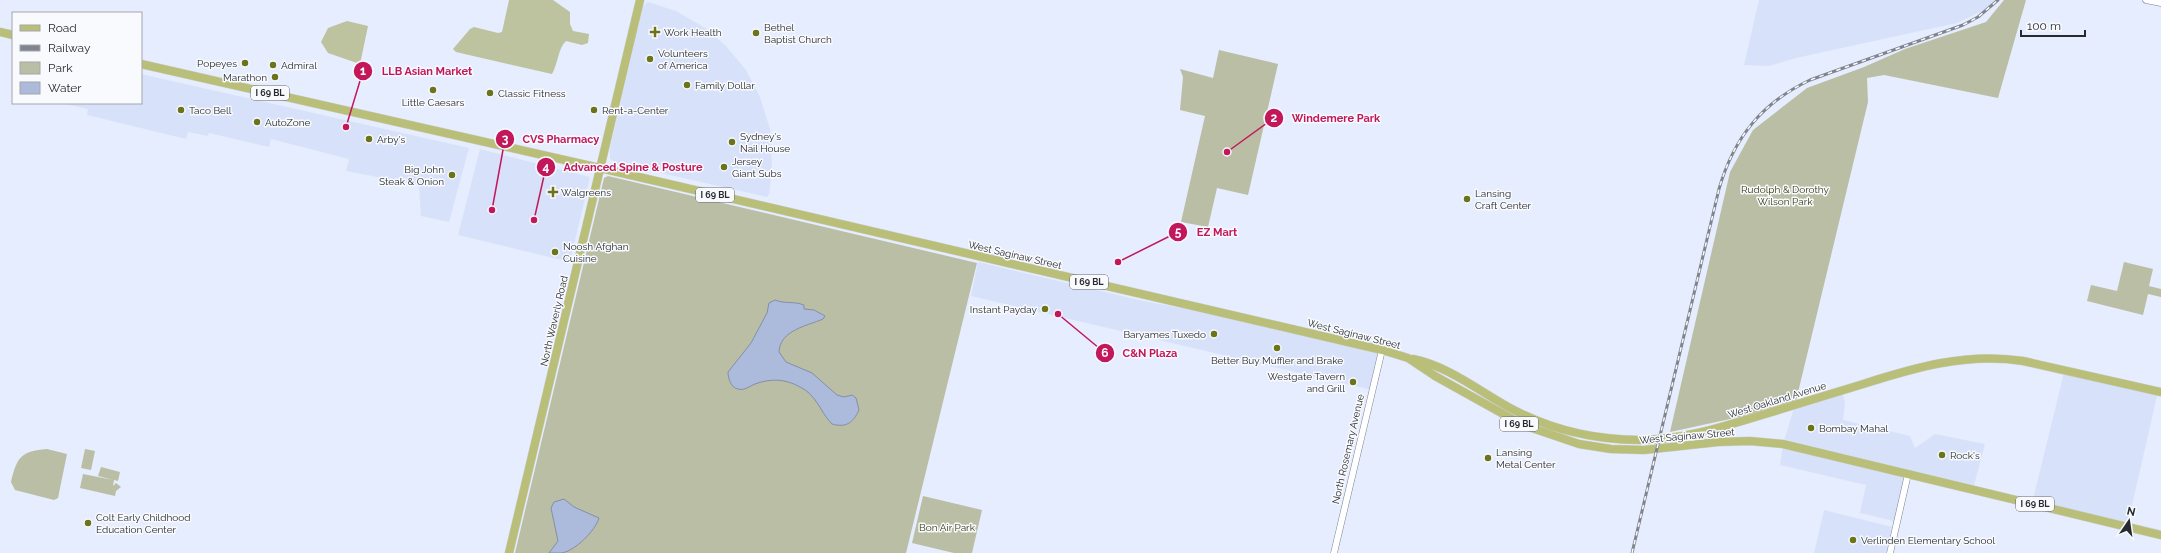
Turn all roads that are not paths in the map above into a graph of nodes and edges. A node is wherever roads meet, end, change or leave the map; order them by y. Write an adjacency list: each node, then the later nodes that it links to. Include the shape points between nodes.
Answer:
1 (640, 0): 7 (main road, North Waverly Road)
2 (2146, 0): 3 (street)
3 (2161, 4)
4 (0, 32): 5 (main road)
5 (12, 35)
6 (142, 64): 7 (main road, I 69 BL)
7 (600, 168): 8 (main road, West Saginaw Street / I 69 BL); 13 (main road, North Waverly Road)
8 (1382, 350): 9 (main road, West Saginaw Street / I 69 BL); 14 (street, North Rosemary Avenue)
9 (1408, 358): 10 (main road, West Oakland Avenue / I 69 BL, via 1442,369 1511,408 1549,425 1584,434 1623,439 1669,438 1710,431 1910,369 1965,359 2000,358 2023,361); 11 (main road, West Saginaw Street / I 69 BL, via 1508,418 1550,436 1579,444 1611,449 1644,450 1718,442 1768,442)
10 (2161, 392)
11 (1908, 474): 12 (main road, West Saginaw Street / I 69 BL); 15 (street)
12 (2161, 535)
13 (509, 553)
14 (1334, 553)
15 (1890, 553)

